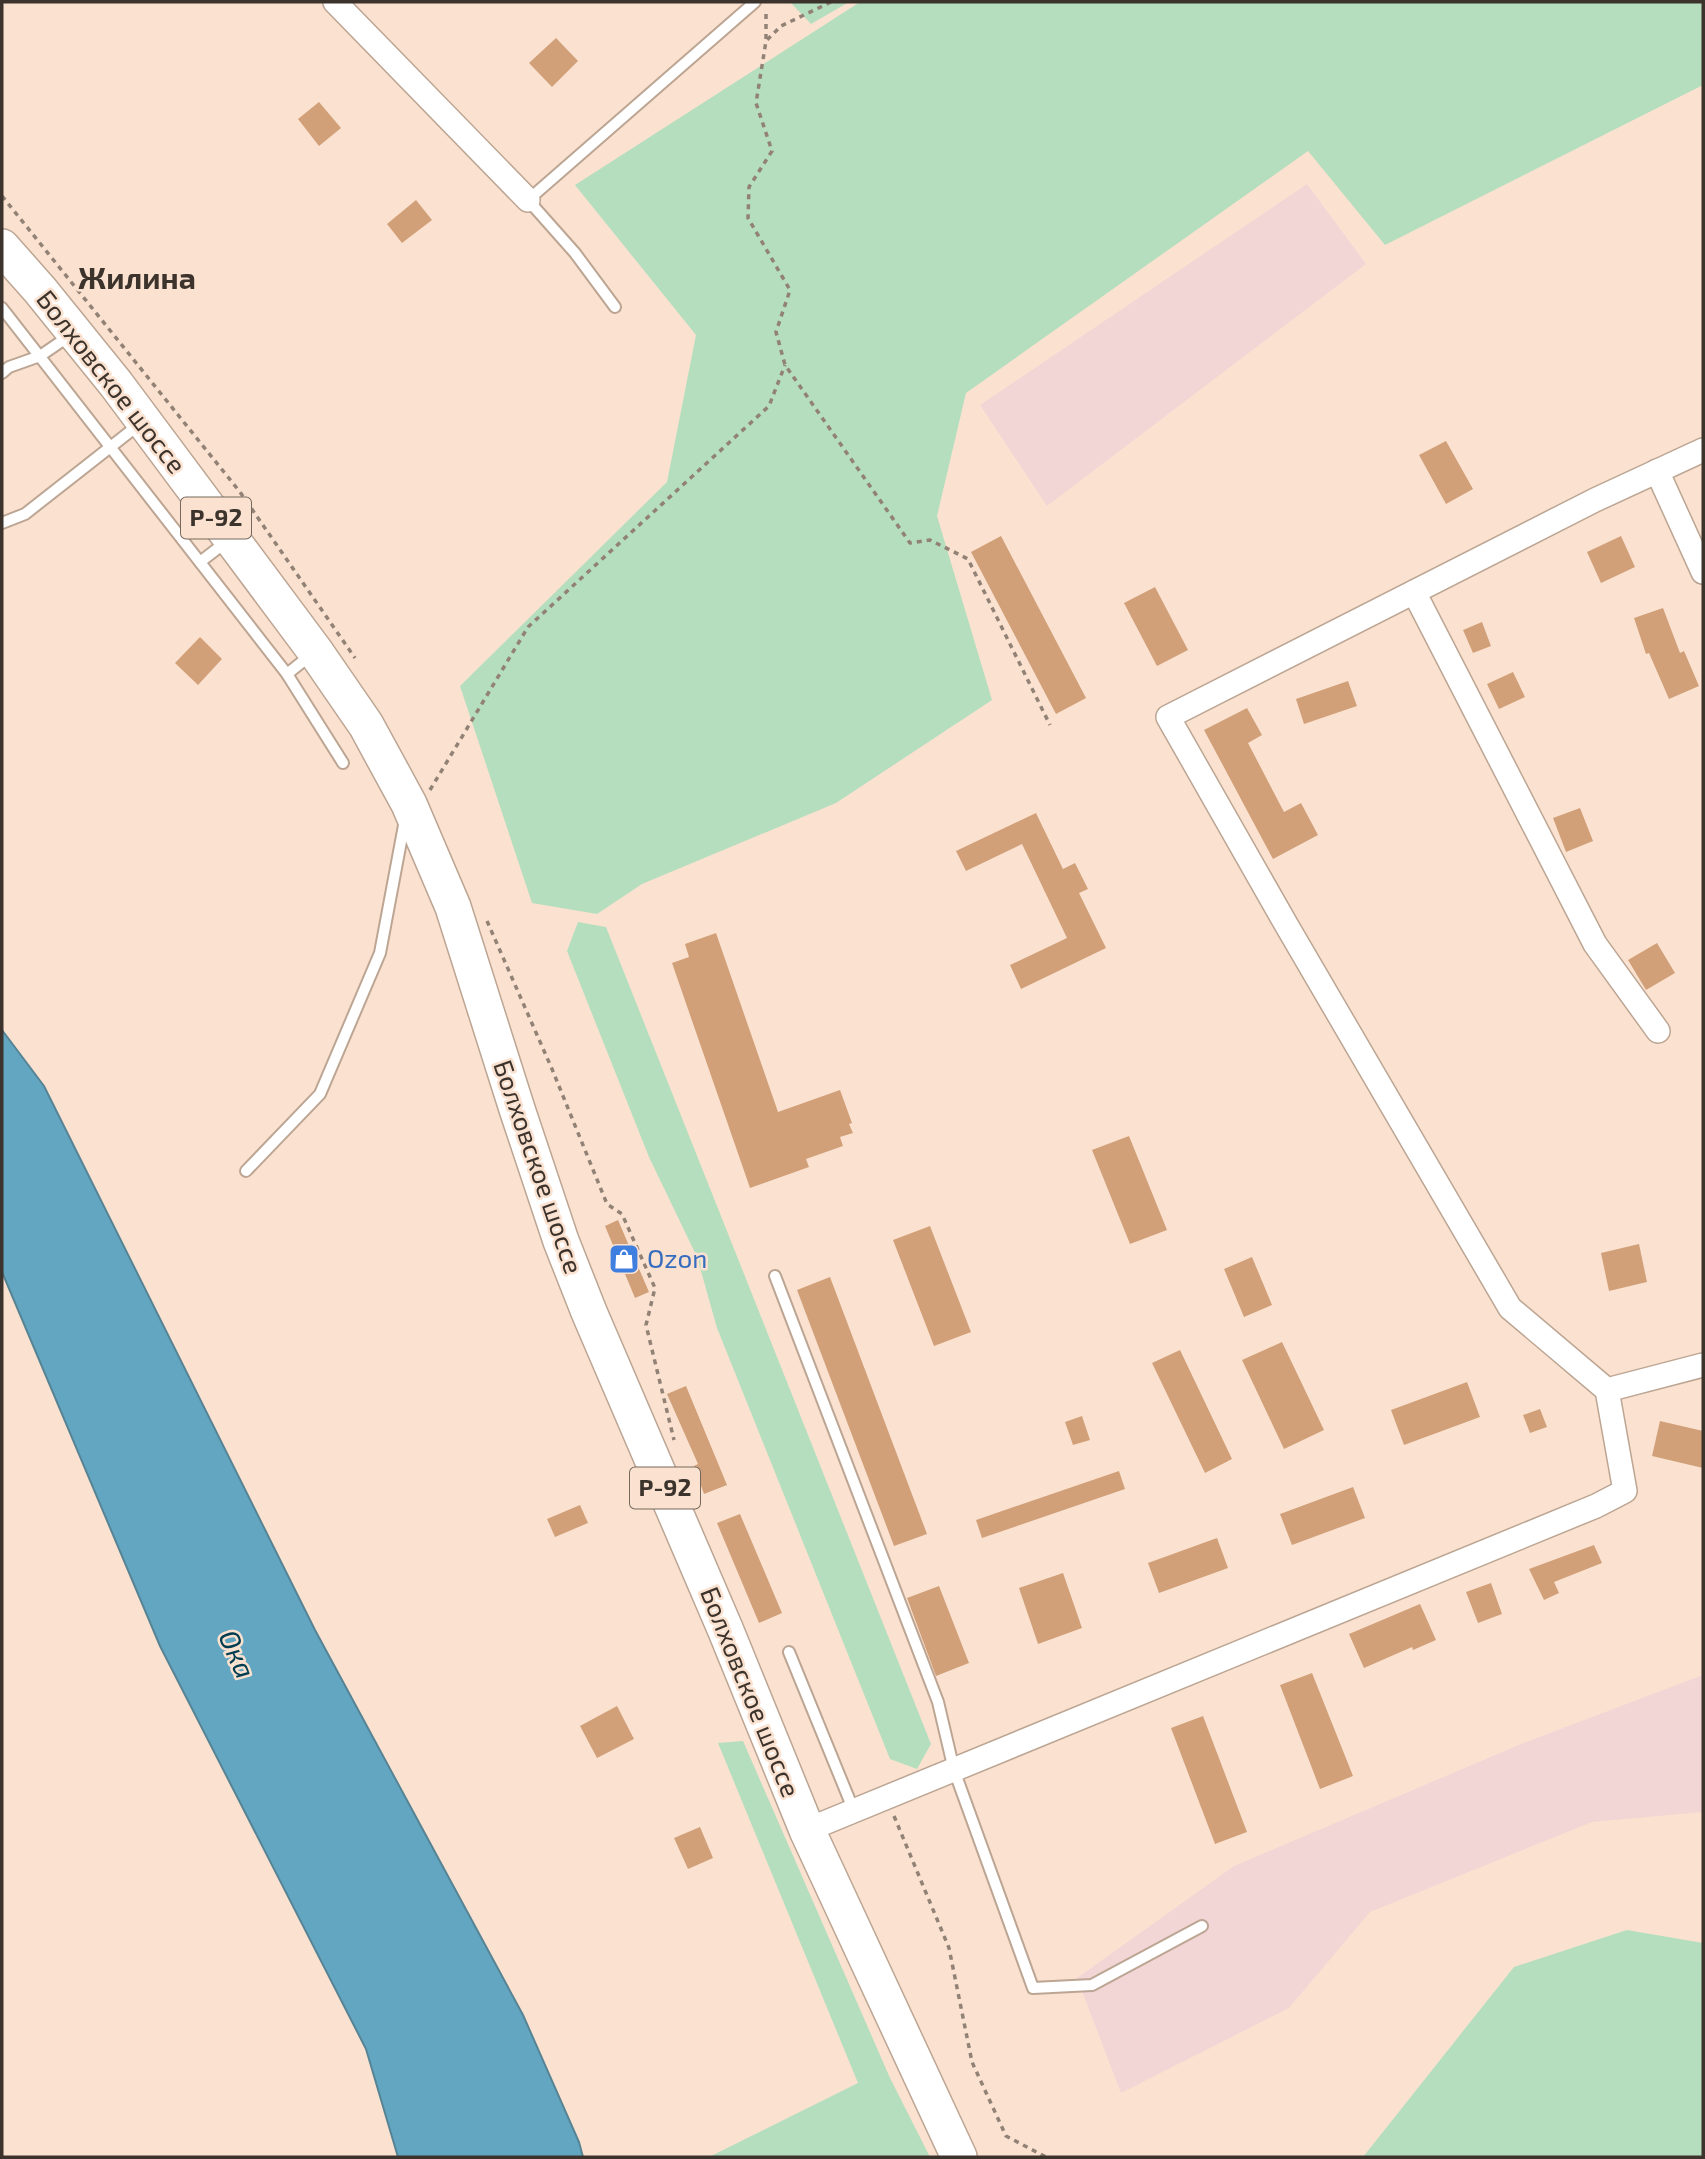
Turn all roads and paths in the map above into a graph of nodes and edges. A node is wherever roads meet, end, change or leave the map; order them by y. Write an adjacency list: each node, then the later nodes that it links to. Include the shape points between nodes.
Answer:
1 (335, 2): 6 (street)
2 (755, 2): 6 (lane)
3 (766, 2): 5 (path)
4 (831, 2): 5 (path, via 781,26)
5 (766, 41): 12 (path, via 755,103 772,151 749,187 748,218 790,290 776,332)
6 (528, 200): 8 (lane)
7 (2, 247): 10 (main road, Болховское шоссе / Р-92)
8 (615, 307)
9 (2, 308): 11 (lane)
10 (74, 333): 11 (lane); 14 (main road, Болховское шоссе / Р-92)
11 (40, 356): 13 (lane); 15 (lane)
12 (785, 365): 25 (path, via 910,543 930,540 968,559); 27 (path, via 769,406 528,626)
13 (2, 373)
14 (144, 422): 15 (lane); 19 (main road, Болховское шоссе / Р-92)
15 (110, 447): 18 (lane, via 25,514); 20 (lane)
16 (1703, 450): 17 (street)
17 (1657, 471): 21 (street); 22 (street)
18 (2, 523)
19 (231, 537): 20 (lane); 23 (main road, Болховское шоссе / Р-92)
20 (201, 562): 24 (lane)
21 (1703, 572)
22 (1414, 592): 28 (street, via 1595,944); 32 (street, via 1168,717 1510,1308)
23 (316, 651): 24 (lane); 27 (main road, Болховское шоссе / Р-92)
24 (287, 674): 26 (lane)
25 (1050, 725)
26 (343, 763)
27 (419, 797): 29 (lane, via 380,953 320,1094); 37 (main road, Болховское шоссе / Р-92, via 432,853 566,1252)
28 (1658, 1031)
29 (246, 1171)
30 (775, 1276): 34 (lane, via 938,1702)
31 (1703, 1365): 32 (street)
32 (1607, 1390): 34 (street, via 1625,1491)
33 (789, 1652): 36 (lane)
34 (954, 1770): 35 (street); 38 (lane, via 1032,1988 1091,1985)
35 (886, 1798): 36 (street); 40 (path, via 949,1948 972,2062 1006,2136)
36 (853, 1811): 37 (street)
37 (807, 1830): 39 (main road, Болховское шоссе / Р-92)
38 (1202, 1926)
39 (959, 2157)
40 (1046, 2157)

